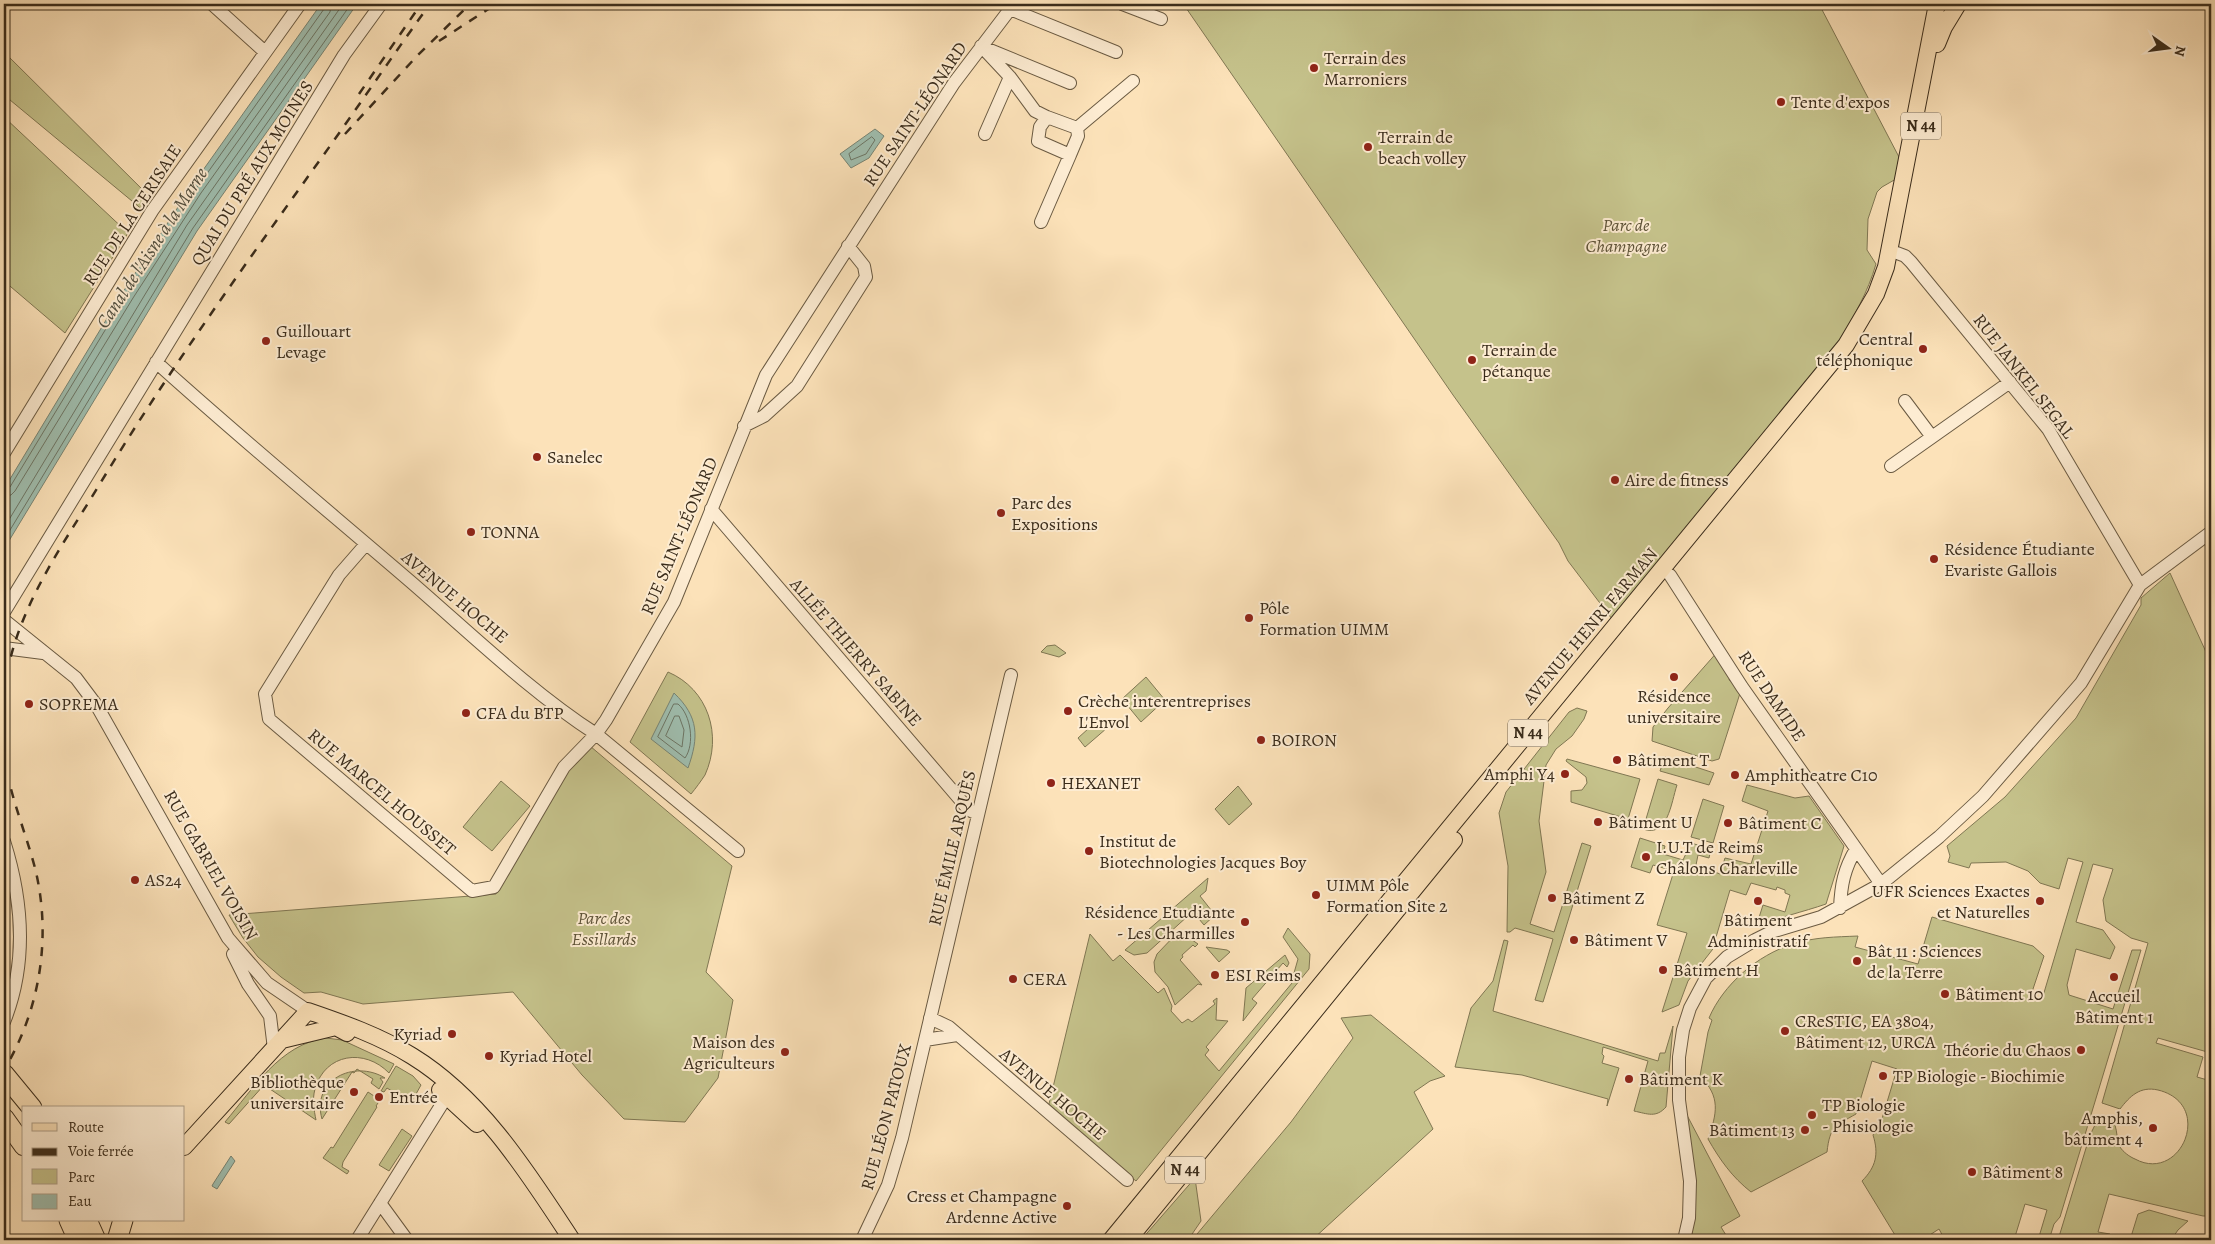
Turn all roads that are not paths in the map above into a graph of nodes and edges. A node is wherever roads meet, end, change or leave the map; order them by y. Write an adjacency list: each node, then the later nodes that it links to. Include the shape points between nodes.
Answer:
1 (212, 4): 10 (street)
2 (300, 4): 10 (street, RUE DE LA CERISAIE)
3 (381, 4): 22 (street, QUAI DU PRÉ AUX MOINES, via 344,55)
4 (1122, 4): 8 (street)
5 (1937, 4): 73 (main road, AVENUE HENRI FARMAN / N 44, via 1886,267 1876,294 1846,345)
6 (1958, 4): 21 (main road, N 44, via 1944,27 1935,55)
7 (1012, 6): 9 (street, RUE SAINT-LÉONARD); 11 (street)
8 (1161, 20)
9 (981, 46): 12 (street); 14 (street); 20 (street, RUE SAINT-LÉONARD)
10 (265, 52): 27 (street, RUE DE LA CERISAIE, via 152,211)
11 (1116, 52)
12 (1010, 77): 15 (street, via 1035,111); 17 (street)
13 (1133, 81): 16 (street)
14 (1070, 83)
15 (1047, 117): 16 (street); 18 (street, via 1040,127 1038,141)
16 (1077, 128): 18 (street, via 1078,136)
17 (985, 134)
18 (1070, 155): 19 (street)
19 (1041, 222)
20 (848, 246): 25 (street, RUE SAINT-LÉONARD, via 766,375); 25 (street, via 864,266 866,277 797,386 764,416)
21 (1895, 261): 23 (street, RUE JANKEL SEGAL, via 1905,256 1911,262); 32 (main road, AVENUE HENRI FARMAN / N 44, via 1874,317 1857,346)
22 (156, 362): 31 (street, AVENUE HOCHE); 34 (street, QUAI DU PRÉ AUX MOINES)
23 (2010, 382): 26 (street); 33 (street, RUE JANKEL SEGAL, via 2048,429)
24 (1905, 401): 26 (street)
25 (744, 426): 29 (street, RUE SAINT-LÉONARD)
26 (1932, 437): 28 (street)
27 (4, 453)
28 (1891, 466)
29 (711, 509): 39 (street, RUE SAINT-LÉONARD, via 674,602); 40 (street, ALLÉE THIERRY SABINE, via 969,810)
30 (2211, 532): 33 (street)
31 (366, 544): 39 (street, AVENUE HOCHE, via 522,677); 39 (street, RUE MARCEL HOUSSET, via 339,576 265,694 268,719 472,891 494,887 564,767)
32 (1670, 575): 42 (street, RUE DAMIDE, via 1742,687); 74 (main road, AVENUE HENRI FARMAN / N 44)
33 (2140, 585): 44 (street, via 2082,683 1983,796)
34 (4, 612)
35 (4, 620): 37 (street, RUE GABRIEL VOISIN)
36 (4, 648): 37 (street)
37 (44, 653): 46 (street, RUE GABRIEL VOISIN, via 76,678 97,706)
38 (1011, 675): 40 (street, RUE ÉMILE ARQUÈS)
39 (596, 734): 43 (street, AVENUE HOCHE)
40 (978, 814): 50 (street, RUE ÉMILE ARQUÈS)
41 (4, 841): 48 (street, via 16,883 21,941 13,992)
42 (1856, 849): 44 (street, RUE DAMIDE); 45 (street, via 1842,881)
43 (738, 851)
44 (1881, 884): 45 (street)
45 (1840, 908): 75 (street, via 1808,922 1771,932 1723,960 1706,978 1690,1008 1682,1030 1678,1071 1690,1166 1691,1196)
46 (216, 921): 47 (street, RUE GABRIEL VOISIN, via 238,953 262,978); 52 (street, via 248,984 267,1010)
47 (308, 1011): 49 (street); 52 (main road); 71 (main road, RUE GABRIEL VOISIN, via 336,1020 410,1054 466,1098 503,1141)
48 (4, 1022)
49 (336, 1027): 52 (main road); 54 (main road, via 399,1060)
50 (928, 1029): 51 (street); 51 (street, AVENUE HOCHE, via 949,1027); 72 (street, RUE LÉON PATOUX, via 888,1185)
51 (957, 1036): 60 (street, AVENUE HOCHE)
52 (278, 1045): 59 (main road)
53 (6, 1082): 55 (highway); 56 (highway)
54 (447, 1096): 61 (street); 70 (main road, via 496,1147)
55 (30, 1106)
56 (22, 1111)
57 (4, 1118): 58 (highway)
58 (22, 1143)
59 (185, 1146)
60 (1127, 1180)
61 (380, 1203): 68 (street); 69 (street)
62 (70, 1222): 65 (highway)
63 (89, 1222): 66 (highway)
64 (122, 1222): 67 (highway)
65 (77, 1240)
66 (96, 1240)
67 (117, 1240)
68 (357, 1240)
69 (407, 1240)
70 (560, 1240)
71 (572, 1240)
72 (862, 1240)
73 (1110, 1240)
74 (1128, 1240)
75 (1684, 1240)

